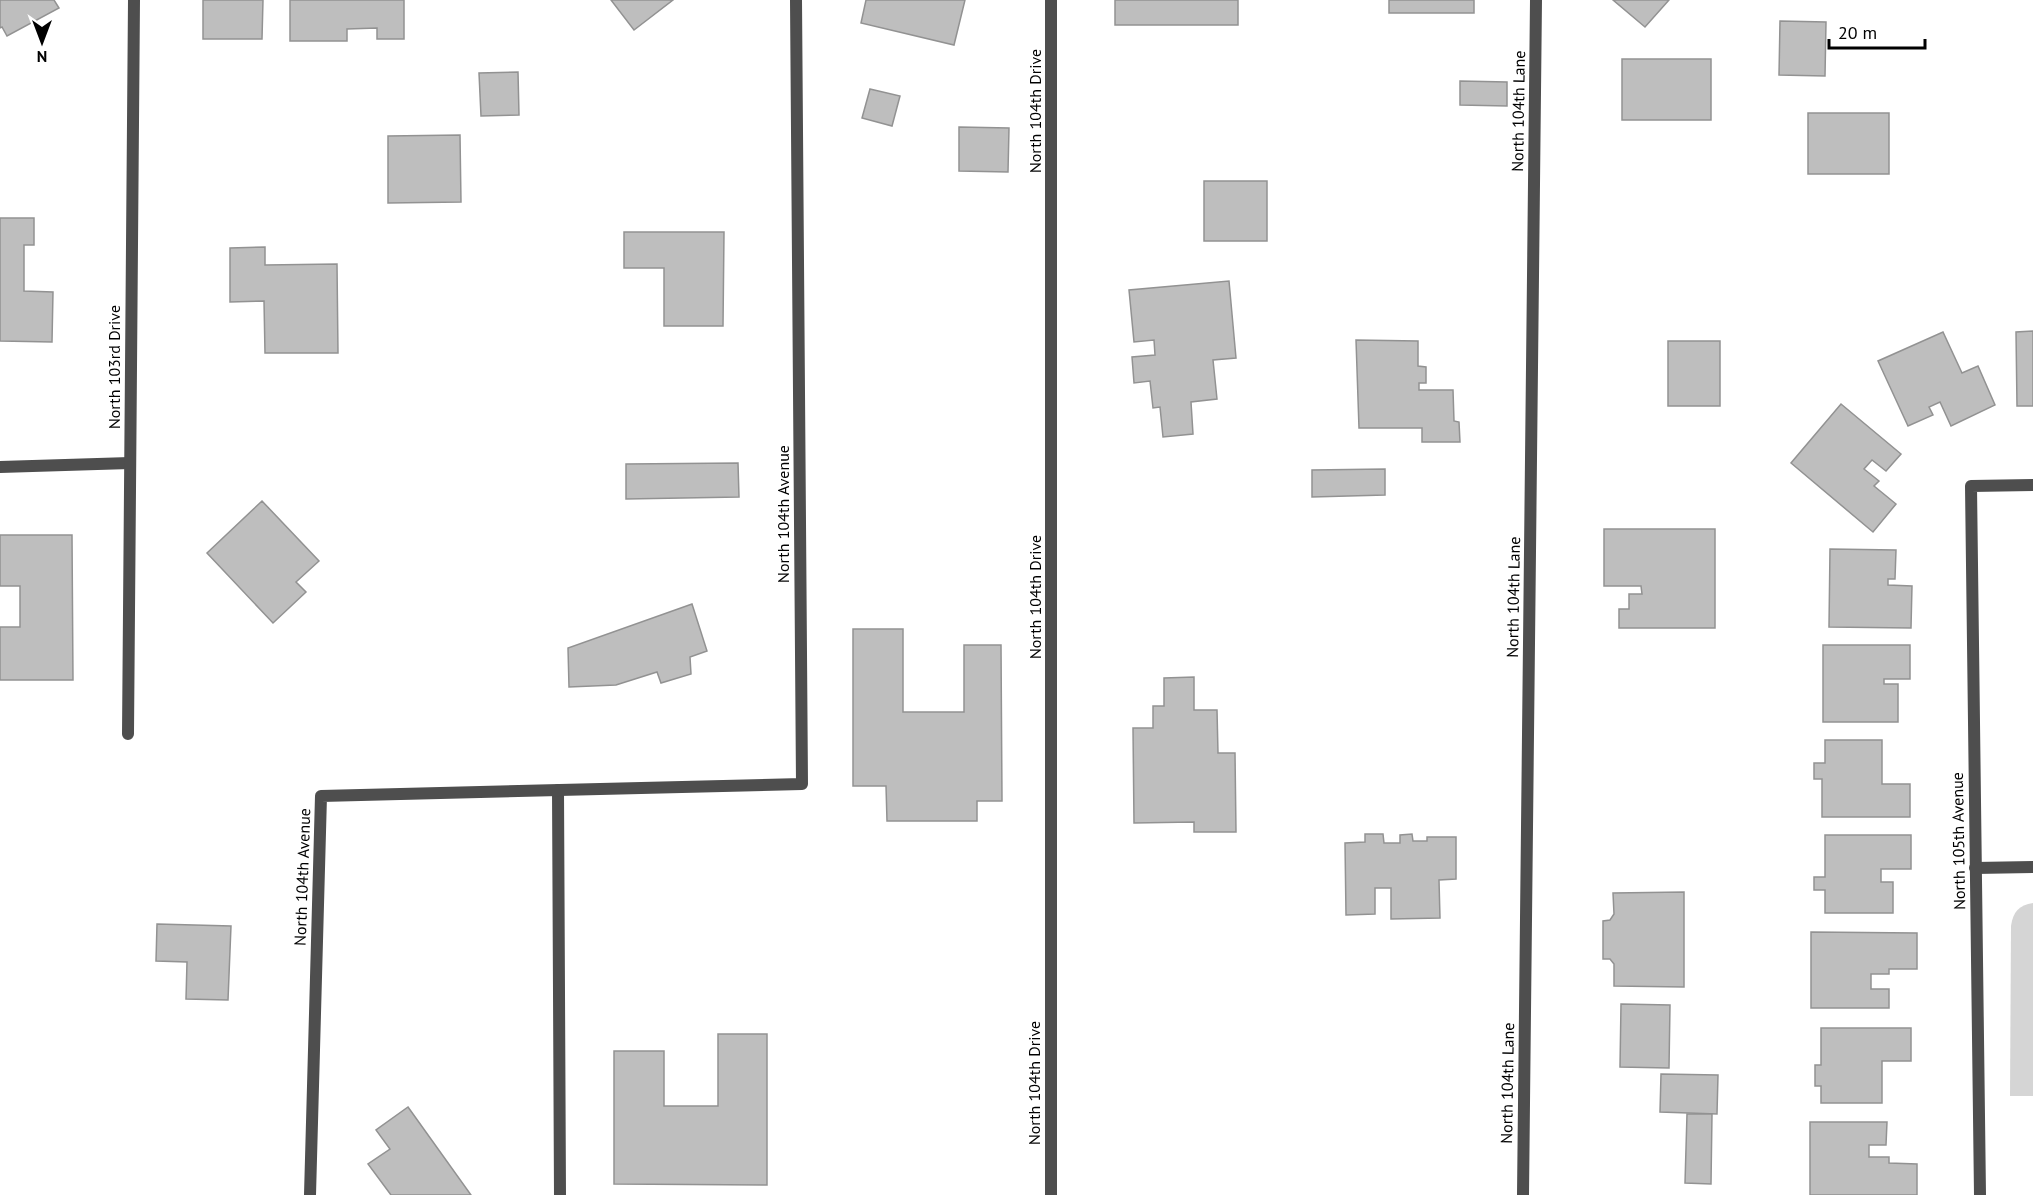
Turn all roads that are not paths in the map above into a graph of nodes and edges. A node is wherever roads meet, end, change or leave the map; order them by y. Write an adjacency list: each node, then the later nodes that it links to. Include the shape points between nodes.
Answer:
1 (134, 0): 5 (street, North 103rd Drive)
2 (796, 0): 9 (street, North 104th Avenue, via 801,784)
3 (1052, 0): 14 (street, North 104th Drive)
4 (1536, 0): 15 (street, North 104th Lane)
5 (130, 463): 6 (street); 8 (street, North 103rd Drive)
6 (0, 467)
7 (2033, 485): 10 (street, North 105th Avenue, via 1971,486)
8 (128, 734)
9 (558, 790): 12 (street, North 104th Avenue, via 321,796); 13 (street)
10 (1975, 867): 11 (street); 16 (street, North 105th Avenue)
11 (2033, 867)
12 (310, 1195)
13 (560, 1195)
14 (1051, 1195)
15 (1522, 1195)
16 (1980, 1195)

